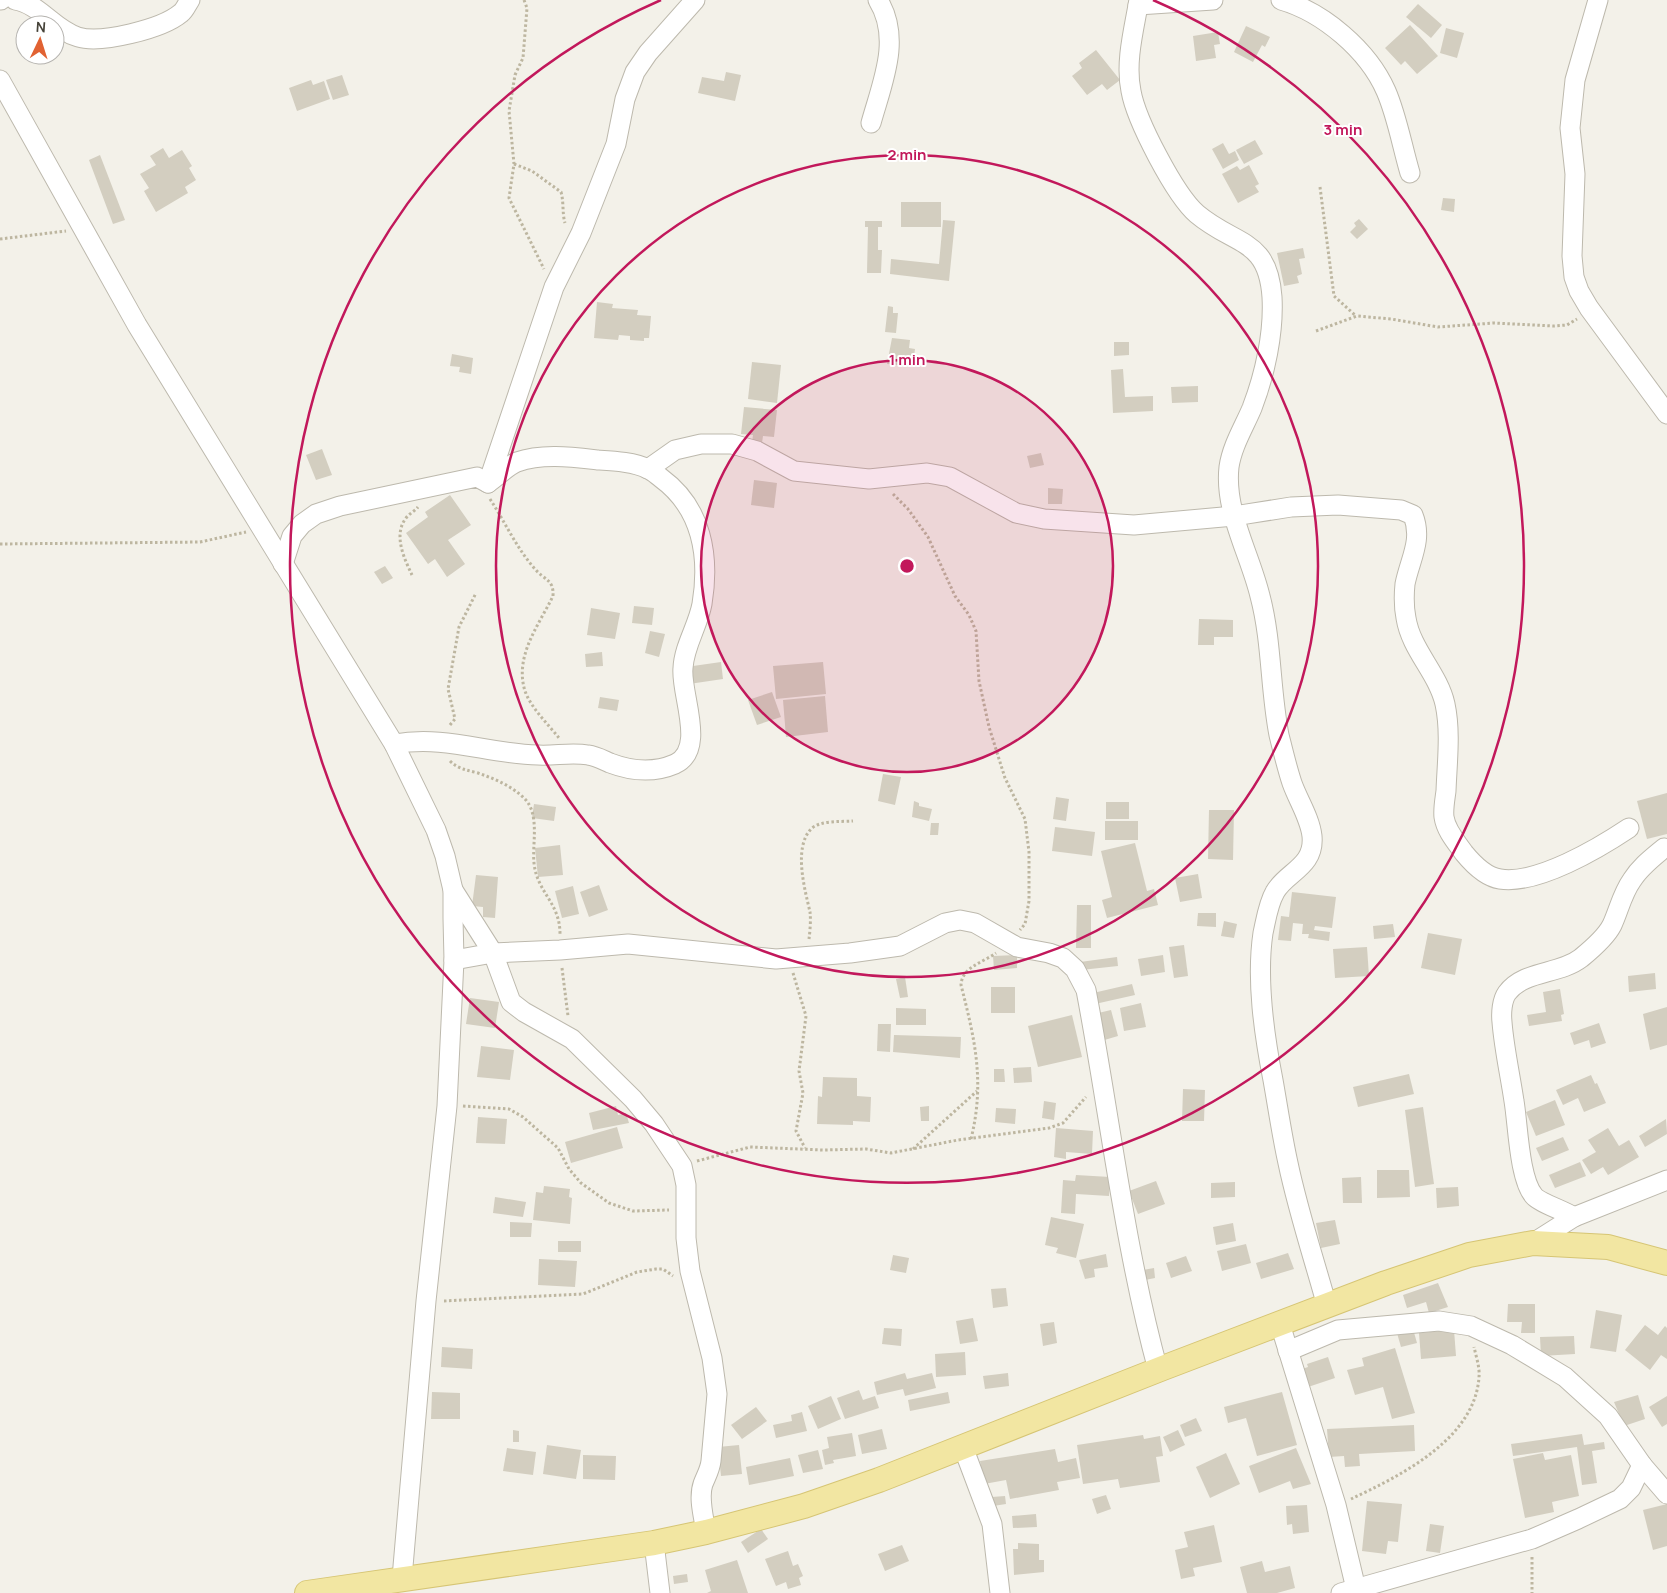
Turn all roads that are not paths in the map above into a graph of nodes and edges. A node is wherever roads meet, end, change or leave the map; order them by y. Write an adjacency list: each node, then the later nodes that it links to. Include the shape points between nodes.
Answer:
1 (15, 0): 2 (street, via 39,11 77,37 96,39 125,36 157,25 181,13)
2 (190, 0)
3 (695, 0): 14 (street, via 635,72 625,100 616,144 581,233 554,287)
4 (878, 0): 10 (street, via 890,27 890,56)
5 (1214, 0): 8 (street)
6 (1281, 0): 11 (street, via 1299,5 1328,24 1366,58 1386,91)
7 (1598, 0): 12 (street, via 1575,80 1570,128 1574,174 1574,277 1589,308)
8 (1139, 2): 15 (street, via 1130,57 1130,90 1139,117 1176,188 1196,213 1262,257 1270,275 1272,303 1267,356 1229,467)
9 (0, 80): 16 (street, via 137,325)
10 (871, 123)
11 (1410, 173)
12 (1667, 414)
13 (648, 469): 14 (street, via 570,456 536,458 515,462); 15 (street, via 675,450 701,444 732,444 757,451 794,471 869,479 926,473 950,476 1016,513 1044,519 1134,525); 17 (street, via 677,490 689,507 697,524 705,558 701,607 682,669 691,730 689,748 677,763 657,770 633,770 591,755 570,752 538,755 436,740)
14 (483, 480): 16 (street, via 428,488 316,514 292,536)
15 (1234, 516): 18 (street, via 1291,507 1338,505 1401,510 1413,515 1418,527 1417,545 1405,585 1406,618 1413,642 1434,676 1444,702 1448,727 1444,818 1451,836 1483,872 1500,879 1536,874 1588,855); 27 (street, via 1260,597 1280,740 1312,837 1303,866 1276,889 1269,907 1263,936 1263,1003 1268,1052 1289,1166)
16 (283, 564): 17 (street)
17 (394, 744): 20 (street, via 436,830)
18 (1629, 828)
19 (1664, 848): 24 (street, via 1642,866 1631,881 1612,926 1591,949 1566,966 1519,981 1503,1002 1506,1054 1528,1184 1534,1196)
20 (453, 890): 21 (street); 22 (street)
21 (493, 953): 22 (street); 30 (street, via 628,944 776,959 900,946 939,926 960,920 974,923 1028,951 1063,958 1075,969 1086,990 1120,1191); 34 (street, via 511,1002 572,1039 633,1099 682,1166 686,1185 686,1238 693,1287 712,1358 717,1394 712,1461 701,1497)
22 (454, 960): 36 (street, via 446,1106)
23 (1667, 1180): 24 (street)
24 (1574, 1217): 25 (street)
25 (1533, 1243): 26 (main road, via 1608,1247); 27 (main road, via 1469,1255)
26 (1667, 1264)
27 (1328, 1306): 28 (main road)
28 (1280, 1324): 29 (street); 30 (main road)
29 (1288, 1351): 32 (street, via 1338,1330 1439,1321 1471,1326 1512,1345 1565,1377 1608,1416); 38 (street, via 1336,1505)
30 (1158, 1370): 31 (main road)
31 (963, 1447): 34 (main road, via 804,1506); 41 (street, via 992,1524)
32 (1642, 1465): 33 (street); 38 (street, via 1631,1488 1606,1507 1532,1539)
33 (1667, 1494)
34 (706, 1532): 35 (main road)
35 (654, 1543): 36 (main road); 40 (street)
36 (402, 1578): 37 (main road)
37 (344, 1590): 39 (main road)
38 (1351, 1591)
39 (307, 1593)
40 (660, 1593)
41 (1000, 1593)

